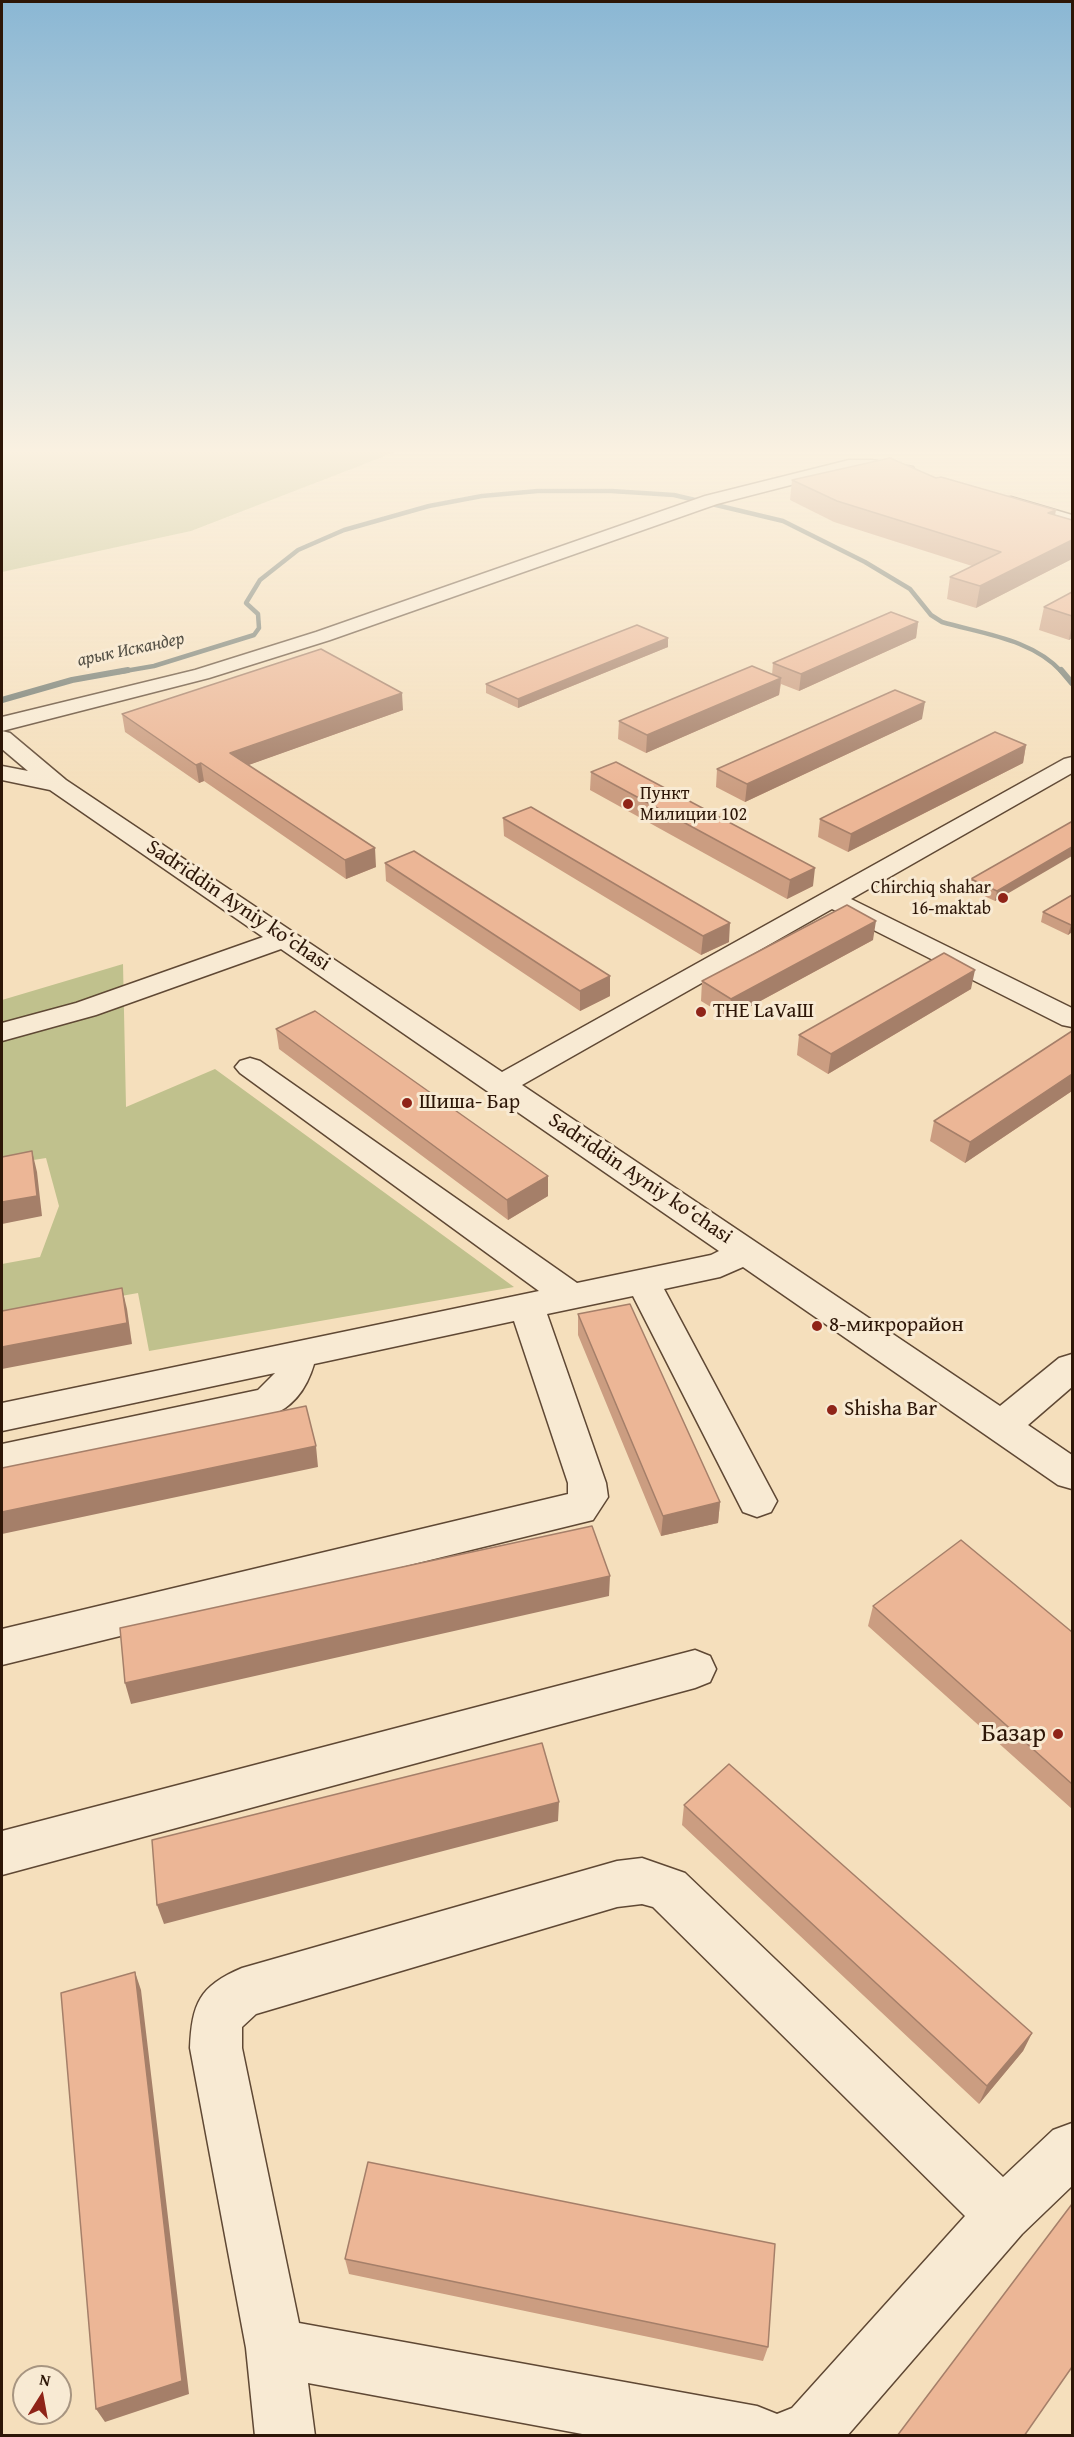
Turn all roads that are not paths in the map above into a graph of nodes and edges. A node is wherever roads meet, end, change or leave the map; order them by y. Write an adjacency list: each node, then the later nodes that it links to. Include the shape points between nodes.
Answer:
1 (526, 565): 2 (street, via 202,674)
2 (2, 724)
3 (2, 738): 6 (street, Sadriddin Ayniy ko‘chasi)
4 (1072, 764): 7 (street)
5 (2, 773): 6 (street)
6 (58, 785): 8 (street, Sadriddin Ayniy ko‘chasi)
7 (832, 898): 9 (street); 12 (street)
8 (285, 938): 10 (street, via 99,1005); 12 (street, Sadriddin Ayniy ko‘chasi)
9 (1072, 1019)
10 (2, 1032)
11 (250, 1067): 15 (street)
12 (502, 1084): 13 (street, Sadriddin Ayniy ko‘chasi)
13 (746, 1251): 14 (street, via 720,1265); 20 (street, Sadriddin Ayniy ko‘chasi)
14 (643, 1282): 15 (street); 23 (street)
15 (573, 1298): 16 (street)
16 (527, 1307): 17 (street); 24 (street, via 587,1483 588,1497 579,1509)
17 (298, 1355): 19 (street); 21 (street, via 284,1391 269,1402)
18 (1072, 1367): 20 (street)
19 (2, 1417)
20 (1002, 1426): 22 (street, Sadriddin Ayniy ko‘chasi)
21 (2, 1459)
22 (1072, 1474)
23 (757, 1502)
24 (2, 1647)
25 (695, 1670): 26 (street)
26 (2, 1853)
27 (1072, 2149): 28 (street)
28 (1003, 2215): 29 (street, via 668,1889 642,1881 617,1884 242,1994 217,2016 216,2048); 32 (street, via 837,2404 811,2431)
29 (275, 2348): 30 (street); 31 (street)
30 (285, 2436)
31 (758, 2436)
32 (796, 2436)

